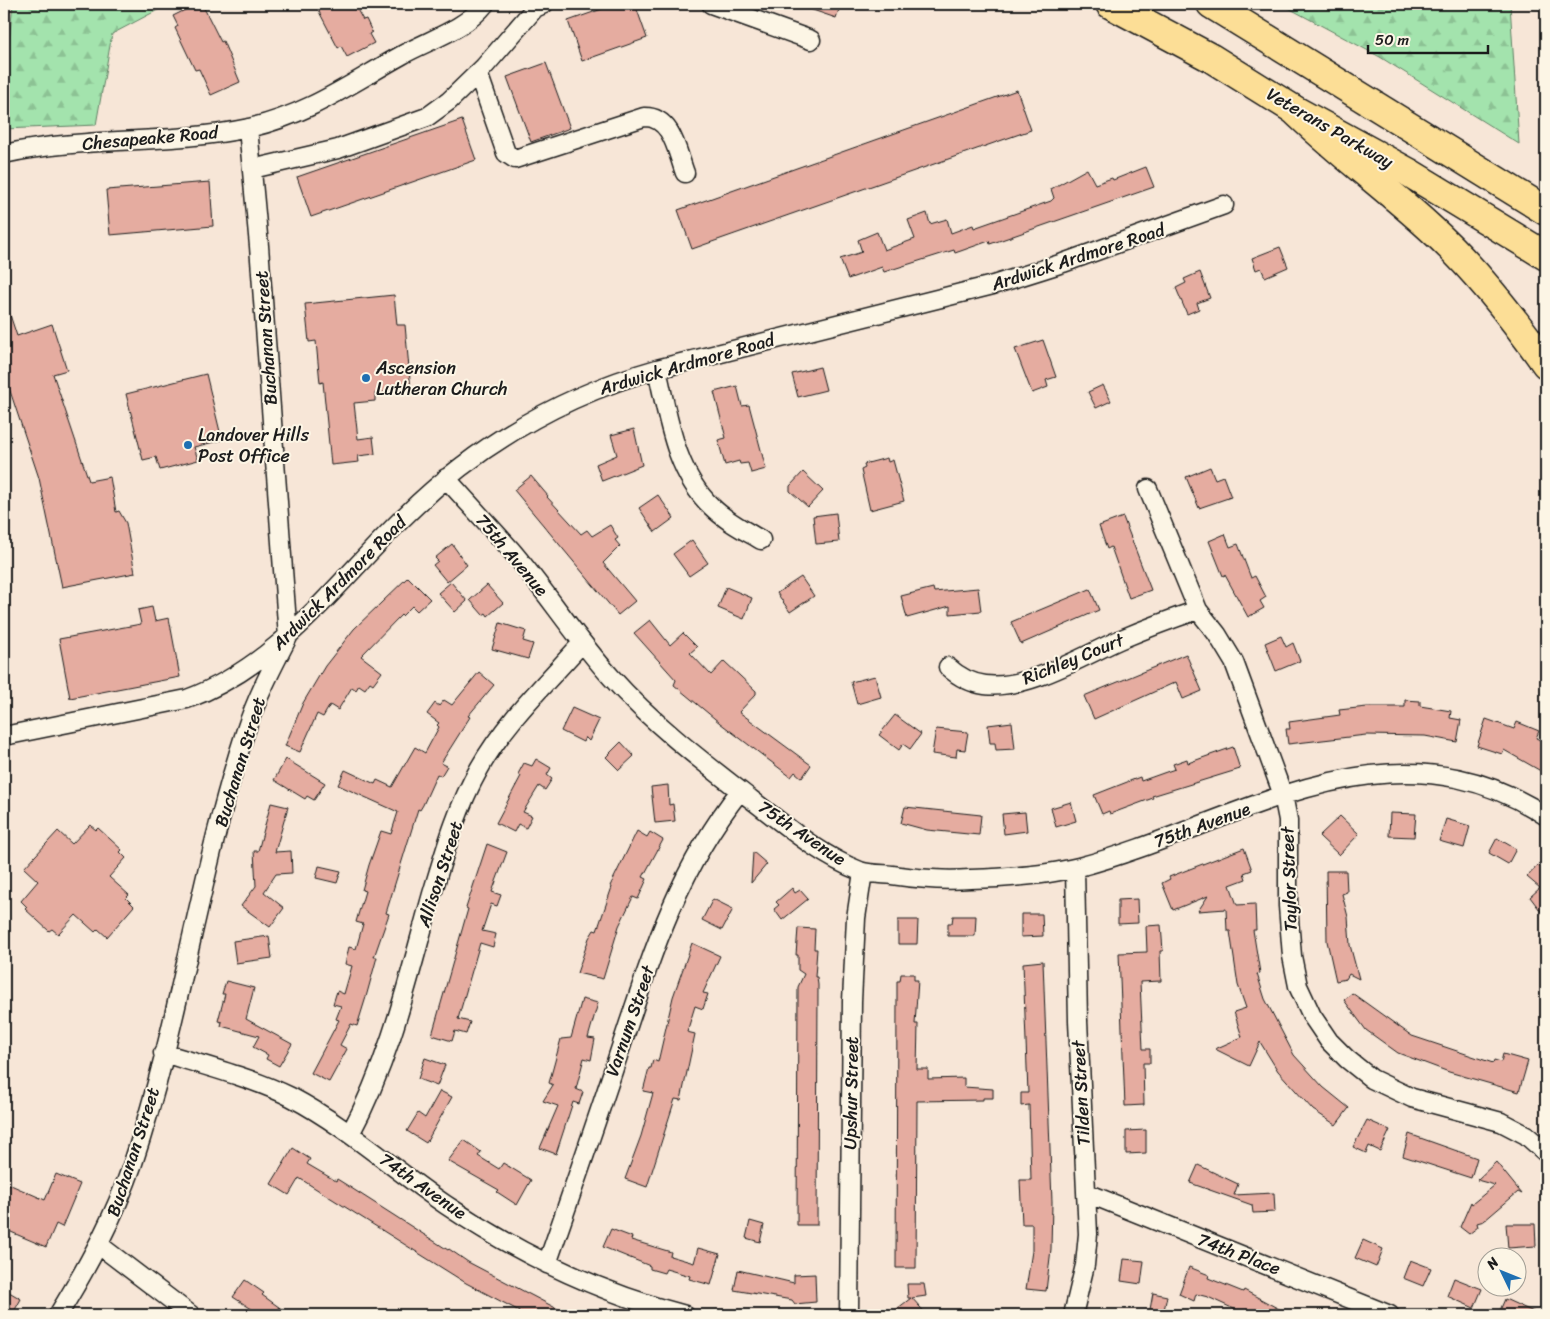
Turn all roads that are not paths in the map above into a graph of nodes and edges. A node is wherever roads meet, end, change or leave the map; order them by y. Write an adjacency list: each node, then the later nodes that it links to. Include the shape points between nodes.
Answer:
1 (485, 4): 9 (street, Chesapeake Road, via 451,32 401,56 349,88 295,114)
2 (544, 4): 7 (street, via 535,8)
3 (711, 4): 6 (street)
4 (1110, 4): 8 (main road, Veterans Parkway, via 1211,58)
5 (1211, 4): 14 (main road)
6 (812, 40)
7 (478, 73): 11 (street, via 449,101 417,122 338,149); 12 (street, via 506,153 515,159 652,116 663,122 669,132)
8 (1293, 109): 15 (main road, Veterans Parkway, via 1408,172); 16 (main road, via 1328,143 1429,226 1495,298)
9 (248, 128): 10 (street, Chesapeake Road); 11 (street, Buchanan Street)
10 (4, 154)
11 (252, 169): 22 (street, Buchanan Street)
12 (686, 173)
13 (1224, 205): 17 (street, Ardwick Ardmore Road, via 1063,264 993,285)
14 (1546, 211)
15 (1546, 256)
16 (1546, 364)
17 (657, 369): 18 (street, Ardwick Ardmore Road, via 621,379 540,415 488,446); 20 (street, via 675,443 690,478 712,507)
18 (446, 478): 22 (street, Ardwick Ardmore Road, via 405,515); 23 (street, 75th Avenue, via 511,551)
19 (1148, 489): 21 (street, Taylor Street)
20 (761, 540)
21 (1198, 610): 24 (street, Richley Court, via 1024,680 987,685 960,678); 27 (street, Taylor Street, via 1234,662)
22 (288, 637): 25 (street, Ardwick Ardmore Road, via 245,672 187,699); 31 (street, Buchanan Street, via 265,682 245,733)
23 (582, 643): 26 (street, 75th Avenue, via 638,706); 32 (street, Allison Street, via 495,744 465,798 446,848 387,1054 370,1098)
24 (948, 667)
25 (4, 736)
26 (740, 791): 30 (street, 75th Avenue, via 831,856); 36 (street, Varnum Street, via 707,834 659,935)
27 (1283, 795): 28 (street, 75th Avenue, via 1359,775 1416,773 1472,781 1504,792); 29 (street, 75th Avenue); 33 (street, Taylor Street, via 1288,820 1292,956 1298,986 1312,1016 1330,1041 1372,1079 1393,1090 1501,1122 1526,1135)
28 (1546, 816)
29 (1075, 868): 30 (street, 75th Avenue, via 1004,878 936,881); 34 (street, Tilden Street, via 1078,1021)
30 (863, 872): 40 (street, Upshur Street, via 856,918 852,1001)
31 (163, 1053): 32 (street, 74th Avenue, via 289,1096); 35 (street, Buchanan Street, via 150,1110 132,1164)
32 (350, 1134): 36 (street, 74th Avenue, via 446,1205)
33 (1546, 1153)
34 (1087, 1193): 41 (street, Tilden Street, via 1085,1265); 42 (street, 74th Place)
35 (99, 1245): 37 (street, Buchanan Street); 38 (street)
36 (547, 1264): 39 (street, 74th Avenue, via 596,1287)
37 (58, 1315)
38 (191, 1315)
39 (685, 1315)
40 (849, 1315)
41 (1073, 1315)
42 (1390, 1315)

